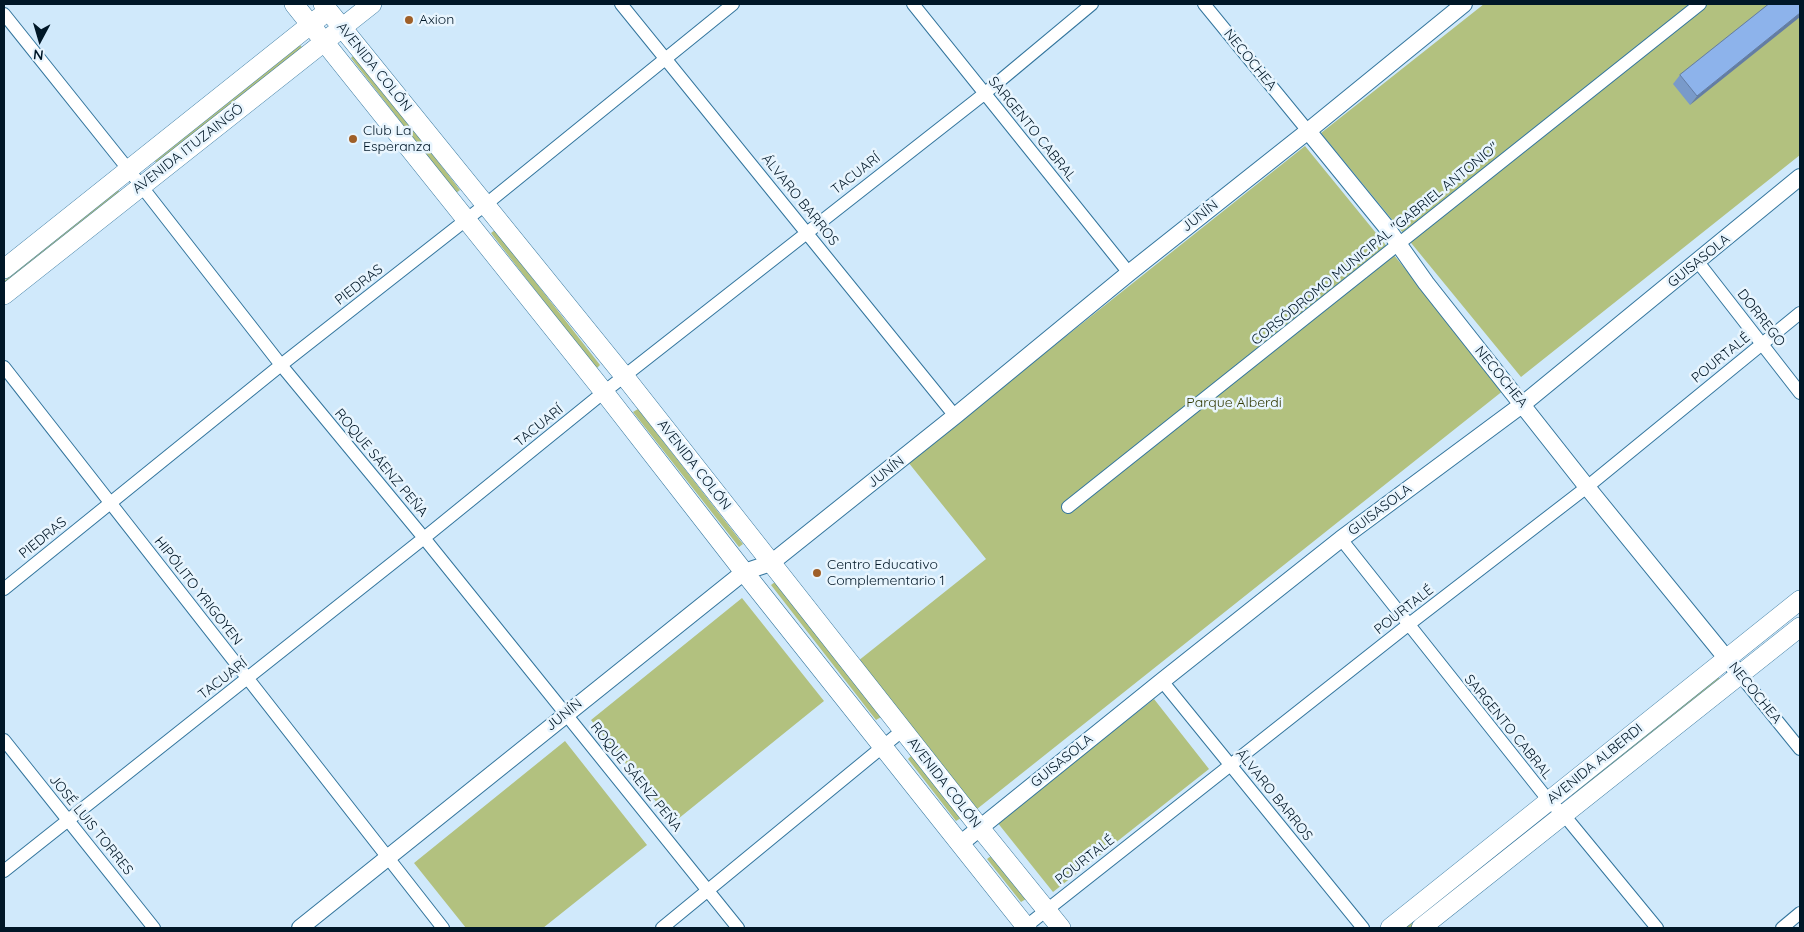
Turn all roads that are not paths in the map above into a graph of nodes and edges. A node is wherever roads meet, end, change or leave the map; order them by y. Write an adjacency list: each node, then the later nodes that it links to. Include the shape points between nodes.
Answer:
1 (294, 4): 12 (main road, AVENIDA COLÓN)
2 (372, 4): 13 (main road, AVENIDA ITUZAINGÓ)
3 (621, 4): 15 (street, ÁLVARO BARROS)
4 (733, 4): 15 (street, PIEDRAS)
5 (912, 4): 16 (street, SARGENTO CABRAL)
6 (1092, 4): 16 (street, TACUARÍ)
7 (1204, 4): 17 (street, NECOCHEA)
8 (1464, 4): 17 (street, JUNÍN)
9 (1700, 4): 24 (street, CORSÓDROMO MUNICIPAL "GABRIEL ANTONIO")
10 (329, 6): 12 (main road, AVENIDA ITUZAINGÓ); 13 (main road, AVENIDA COLÓN)
11 (4, 14): 18 (street, ROQUE SÁENZ PEÑA)
12 (311, 24): 14 (main road, AVENIDA COLÓN); 18 (main road, AVENIDA ITUZAINGÓ)
13 (342, 28): 14 (main road, AVENIDA ITUZAINGÓ); 21 (main road, AVENIDA COLÓN)
14 (324, 41): 20 (main road, AVENIDA ITUZAINGÓ); 22 (main road, AVENIDA COLÓN)
15 (664, 59): 21 (street, PIEDRAS); 23 (street, ÁLVARO BARROS)
16 (984, 94): 23 (street, TACUARÍ); 27 (street, SARGENTO CABRAL)
17 (1308, 131): 24 (street, NECOCHEA); 27 (street, JUNÍN)
18 (128, 169): 20 (street, ROQUE SÁENZ PEÑA); 26 (main road, AVENIDA ITUZAINGÓ)
19 (1800, 177): 25 (street, GUISASOLA)
20 (142, 186): 28 (main road, AVENIDA ITUZAINGÓ); 31 (street, ROQUE SÁENZ PEÑA)
21 (485, 205): 22 (street, PIEDRAS); 33 (main road, AVENIDA COLÓN)
22 (467, 219): 31 (street, PIEDRAS); 34 (main road, AVENIDA COLÓN)
23 (806, 232): 33 (street, TACUARÍ); 37 (street, ÁLVARO BARROS)
24 (1398, 244): 36 (street, NECOCHEA); 40 (street, CORSÓDROMO MUNICIPAL "GABRIEL ANTONIO")
25 (1698, 262): 30 (street, DORREGO); 36 (street, GUISASOLA)
26 (4, 269)
27 (1129, 273): 37 (street, JUNÍN)
28 (4, 295)
29 (1800, 313): 30 (street, POURTALÉ)
30 (1761, 344): 35 (street, DORREGO); 38 (street, POURTALÉ)
31 (280, 366): 39 (street, PIEDRAS); 41 (street, ROQUE SÁENZ PEÑA)
32 (4, 367): 39 (street, HIPÓLITO YRIGOYEN)
33 (625, 377): 34 (street, TACUARÍ); 43 (main road, AVENIDA COLÓN)
34 (604, 392): 41 (street, TACUARÍ); 44 (main road, AVENIDA COLÓN)
35 (1800, 393)
36 (1522, 404): 38 (street, NECOCHEA); 42 (street, GUISASOLA)
37 (955, 416): 43 (street, JUNÍN)
38 (1588, 487): 47 (street, POURTALÉ); 49 (street, NECOCHEA)
39 (111, 504): 45 (street, PIEDRAS); 51 (street, HIPÓLITO YRIGOYEN)
40 (1068, 508)
41 (424, 538): 51 (street, TACUARÍ); 53 (street, ROQUE SÁENZ PEÑA)
42 (1341, 539): 47 (street, SARGENTO CABRAL); 52 (street, GUISASOLA)
43 (771, 563): 44 (street, JUNÍN); 54 (main road, AVENIDA COLÓN)
44 (744, 572): 53 (street, JUNÍN); 56 (main road, AVENIDA COLÓN)
45 (4, 589)
46 (1800, 600): 49 (main road, AVENIDA ALBERDI)
47 (1408, 625): 58 (street, POURTALÉ); 59 (street, SARGENTO CABRAL)
48 (1800, 627): 50 (main road, AVENIDA ALBERDI)
49 (1727, 659): 50 (street, NECOCHEA); 59 (main road, AVENIDA ALBERDI)
50 (1740, 675): 57 (street, NECOCHEA); 60 (main road, AVENIDA ALBERDI)
51 (247, 679): 61 (street, TACUARÍ); 64 (street, HIPÓLITO YRIGOYEN)
52 (1162, 681): 58 (street, ÁLVARO BARROS); 62 (street, GUISASOLA)
53 (566, 714): 64 (street, JUNÍN); 66 (street, ROQUE SÁENZ PEÑA)
54 (903, 730): 56 (street); 62 (main road, AVENIDA COLÓN)
55 (4, 740): 61 (street, JOSÉ LUIS TORRES)
56 (884, 746): 63 (main road, AVENIDA COLÓN); 66 (street)
57 (1800, 749)
58 (1230, 766): 67 (street, POURTALÉ); 76 (street, ÁLVARO BARROS)
59 (1549, 801): 60 (street, SARGENTO CABRAL); 77 (main road, AVENIDA ALBERDI)
60 (1564, 815): 78 (main road, AVENIDA ALBERDI); 79 (street, SARGENTO CABRAL)
61 (67, 820): 65 (street, TACUARÍ); 69 (street, JOSÉ LUIS TORRES)
62 (980, 828): 63 (street, GUISASOLA); 67 (main road, AVENIDA COLÓN)
63 (960, 844): 74 (main road, AVENIDA COLÓN)
64 (387, 858): 70 (street, JUNÍN); 71 (street, HIPÓLITO YRIGOYEN)
65 (4, 871)
66 (708, 890): 72 (street); 73 (street, ROQUE SÁENZ PEÑA)
67 (1046, 910): 74 (street, POURTALÉ); 75 (main road, AVENIDA COLÓN)
68 (1800, 913): 80 (street)
69 (154, 928)
70 (300, 928)
71 (443, 928)
72 (662, 928)
73 (738, 928)
74 (1026, 928)
75 (1061, 928)
76 (1363, 928)
77 (1390, 928)
78 (1421, 928)
79 (1657, 928)
80 (1782, 928)

